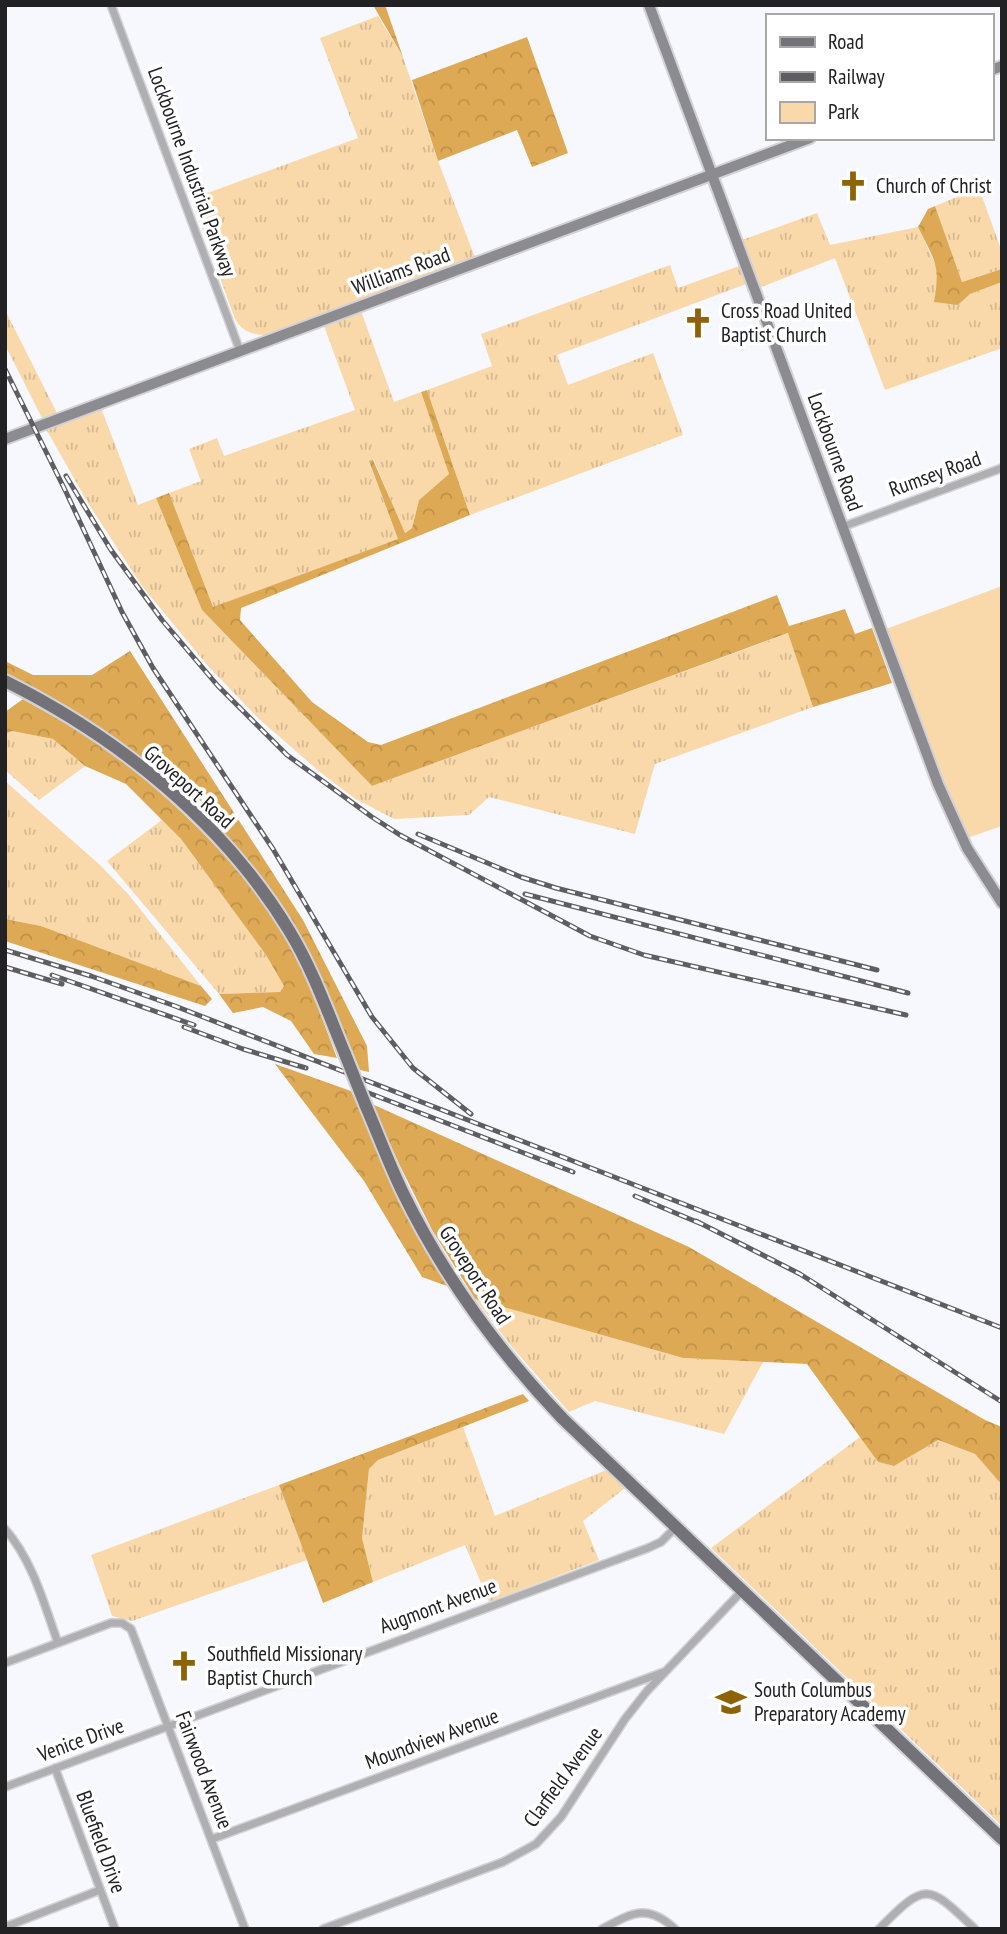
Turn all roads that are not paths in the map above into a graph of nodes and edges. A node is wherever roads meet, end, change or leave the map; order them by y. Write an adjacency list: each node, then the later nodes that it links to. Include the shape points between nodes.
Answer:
1 (111, 5): 5 (street, Lockbourne Industrial Parkway)
2 (649, 5): 4 (street, Lockbourne Road)
3 (805, 140): 4 (street, Williams Road)
4 (712, 175): 5 (street, Williams Road); 8 (street, Lockbourne Road)
5 (240, 351): 6 (street, Williams Road)
6 (5, 439)
7 (1002, 468): 8 (street, Rumsey Road)
8 (842, 527): 10 (street, Lockbourne Road, via 947,807 973,860)
9 (5, 681): 11 (main road, Groveport Road, bridge, via 116,748 181,801 267,898 315,983 397,1180 449,1274 518,1369 563,1419)
10 (1001, 902)
11 (676, 1527): 13 (main road, Groveport Road); 17 (street, Augmont Avenue, via 648,1548)
12 (5, 1529): 14 (street, via 33,1574)
13 (742, 1591): 16 (street, Clarfield Avenue); 21 (main road, Groveport Road)
14 (58, 1643): 15 (street); 17 (street, Fairwood Avenue, via 111,1623 127,1625)
15 (5, 1663)
16 (664, 1671): 20 (street, Moundview Avenue); 26 (street, Clarfield Avenue, via 625,1720 561,1817 536,1844 503,1862)
17 (169, 1726): 18 (street, Venice Drive); 20 (street, Fairwood Avenue)
18 (55, 1768): 19 (street, Venice Drive); 22 (street, Bluefield Drive)
19 (5, 1787)
20 (212, 1839): 25 (street, Fairwood Avenue)
21 (1002, 1839)
22 (100, 1890): 23 (street); 24 (street, Bluefield Drive)
23 (5, 1927)
24 (115, 1929)
25 (245, 1929)
26 (324, 1929)
27 (602, 1929): 28 (street, via 646,1912)
28 (675, 1929)
29 (880, 1929): 30 (street, via 908,1899 932,1894)
30 (975, 1929)

